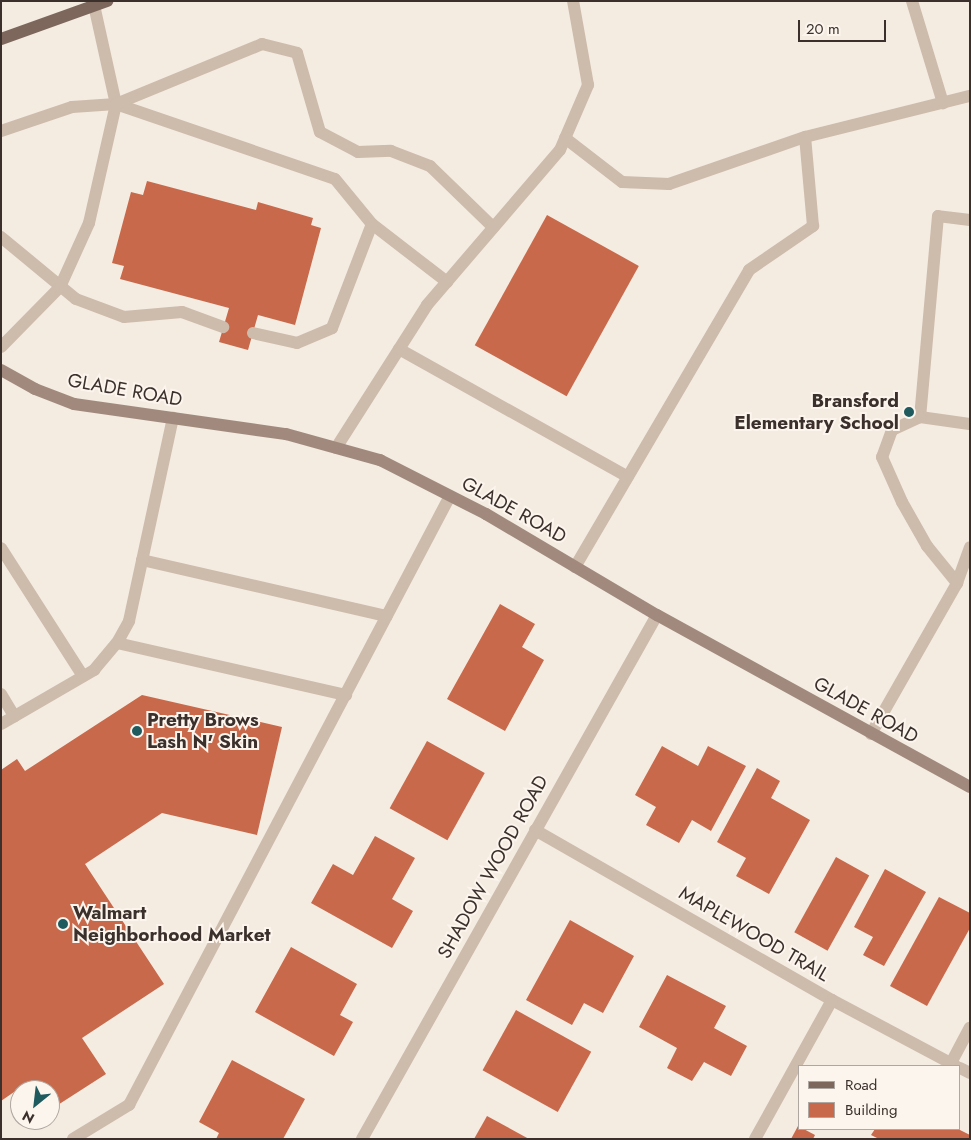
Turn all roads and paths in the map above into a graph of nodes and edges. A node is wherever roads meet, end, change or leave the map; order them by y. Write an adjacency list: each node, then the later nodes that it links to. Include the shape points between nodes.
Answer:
1 (107, 1): 4 (main road)
2 (573, 1): 10 (street, via 588,85)
3 (912, 1): 7 (street)
4 (94, 5): 5 (main road); 8 (street)
5 (1, 40)
6 (970, 96): 7 (street)
7 (943, 103): 11 (street)
8 (116, 104): 9 (street, via 72,107); 13 (street, via 335,179); 14 (street, via 262,44 297,53 320,132 358,152 391,151 430,166); 17 (street, via 89,223)
9 (1, 131)
10 (565, 138): 11 (street, via 622,182 669,184); 14 (street, via 560,150)
11 (805, 138): 27 (street, via 814,226 749,270)
12 (970, 220): 23 (street, via 938,216)
13 (372, 224): 16 (street); 19 (street, via 332,328 297,343)
14 (493, 227): 16 (street)
15 (1, 237): 17 (street)
16 (447, 282): 21 (street, via 427,305)
17 (60, 287): 18 (street, via 76,299 124,317 182,312); 20 (street)
18 (223, 327)
19 (253, 333)
20 (1, 347)
21 (399, 349): 26 (street); 27 (street)
22 (1, 370): 24 (main road, GLADE ROAD, via 35,389 74,404)
23 (920, 417): 25 (street); 33 (street, via 892,430 882,457 927,546)
24 (173, 418): 26 (main road, GLADE ROAD, via 286,434); 31 (street)
25 (970, 424)
26 (336, 448): 28 (main road, GLADE ROAD, via 380,460)
27 (628, 477): 32 (street)
28 (450, 496): 32 (main road, GLADE ROAD); 35 (street)
29 (970, 547): 33 (street)
30 (1, 548): 37 (street)
31 (142, 560): 35 (street); 36 (street, via 129,621)
32 (575, 567): 34 (main road, GLADE ROAD)
33 (957, 584): 42 (street)
34 (657, 615): 42 (main road, GLADE ROAD); 44 (street, SHADOW WOOD ROAD)
35 (387, 616): 39 (street)
36 (117, 643): 37 (street, via 94,670); 39 (street)
37 (84, 676): 40 (street)
38 (1, 694): 40 (street)
39 (346, 695): 49 (street, via 129,1105)
40 (14, 716): 41 (street)
41 (1, 724)
42 (871, 734): 43 (main road, GLADE ROAD)
43 (970, 787)
44 (535, 830): 45 (street, MAPLEWOOD TRAIL); 50 (street, SHADOW WOOD ROAD)
45 (832, 1000): 47 (street, MAPLEWOOD TRAIL); 51 (street)
46 (970, 1028): 48 (street)
47 (954, 1065)
48 (956, 1065)
49 (73, 1139)
50 (362, 1139)
51 (755, 1139)

